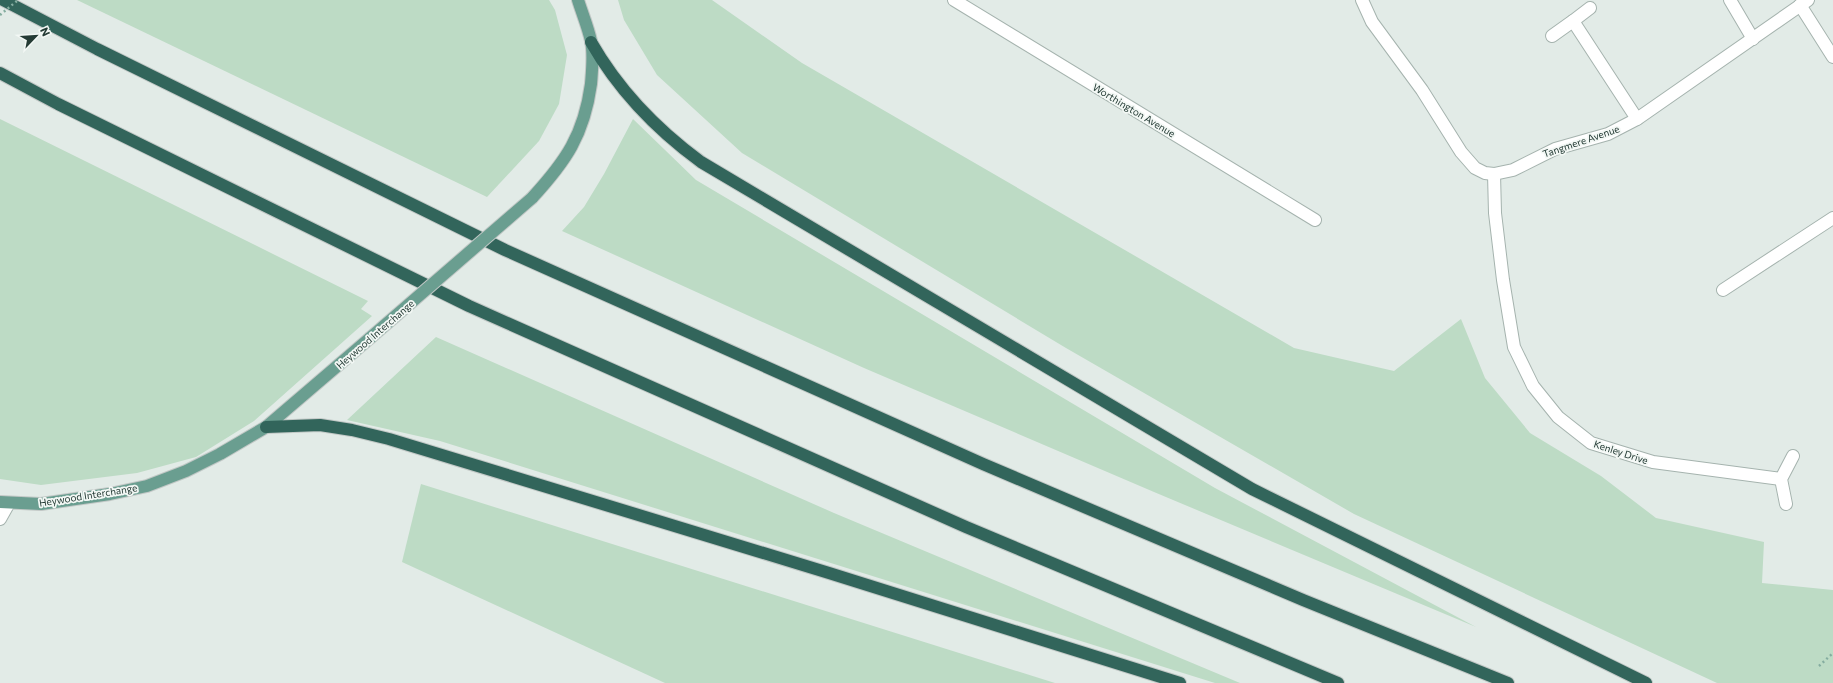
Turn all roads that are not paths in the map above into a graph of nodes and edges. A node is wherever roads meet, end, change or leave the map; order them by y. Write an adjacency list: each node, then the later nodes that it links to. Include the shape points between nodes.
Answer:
1 (3, 0): 27 (highway, via 104,53 505,250 983,464 1303,600)
2 (578, 0): 11 (main road, Heywood Interchange)
3 (954, 0): 17 (street, Worthington Avenue)
4 (1362, 0): 15 (street, Tangmere Avenue, via 1372,22 1418,84 1464,156 1475,168)
5 (1730, 0): 10 (street)
6 (1804, 3): 10 (street, Tangmere Avenue); 12 (street)
7 (1590, 8): 8 (street)
8 (1573, 20): 9 (street); 14 (street)
9 (1552, 36)
10 (1753, 39): 14 (street, Tangmere Avenue)
11 (591, 42): 19 (main road, Heywood Interchange, bridge, via 592,73 582,126 569,153 554,175 532,198); 28 (highway, via 624,92 672,140 701,162 1252,489)
12 (1833, 57)
13 (0, 73): 26 (highway, via 469,306 966,527)
14 (1637, 119): 15 (street, Tangmere Avenue, via 1608,134 1555,149 1513,170)
15 (1494, 174): 21 (street, Kenley Drive, via 1495,213 1514,346 1533,386 1558,417 1591,443 1653,462)
16 (1833, 218): 18 (street)
17 (1315, 220)
18 (1723, 290)
19 (266, 427): 22 (main road, Heywood Interchange, via 213,458 147,486 41,504); 25 (highway, via 320,425 389,439)
20 (1793, 456): 21 (street)
21 (1781, 479): 23 (street)
22 (5, 502): 24 (street)
23 (1786, 504)
24 (0, 519)
25 (1180, 683)
26 (1338, 683)
27 (1508, 683)
28 (1646, 683)

